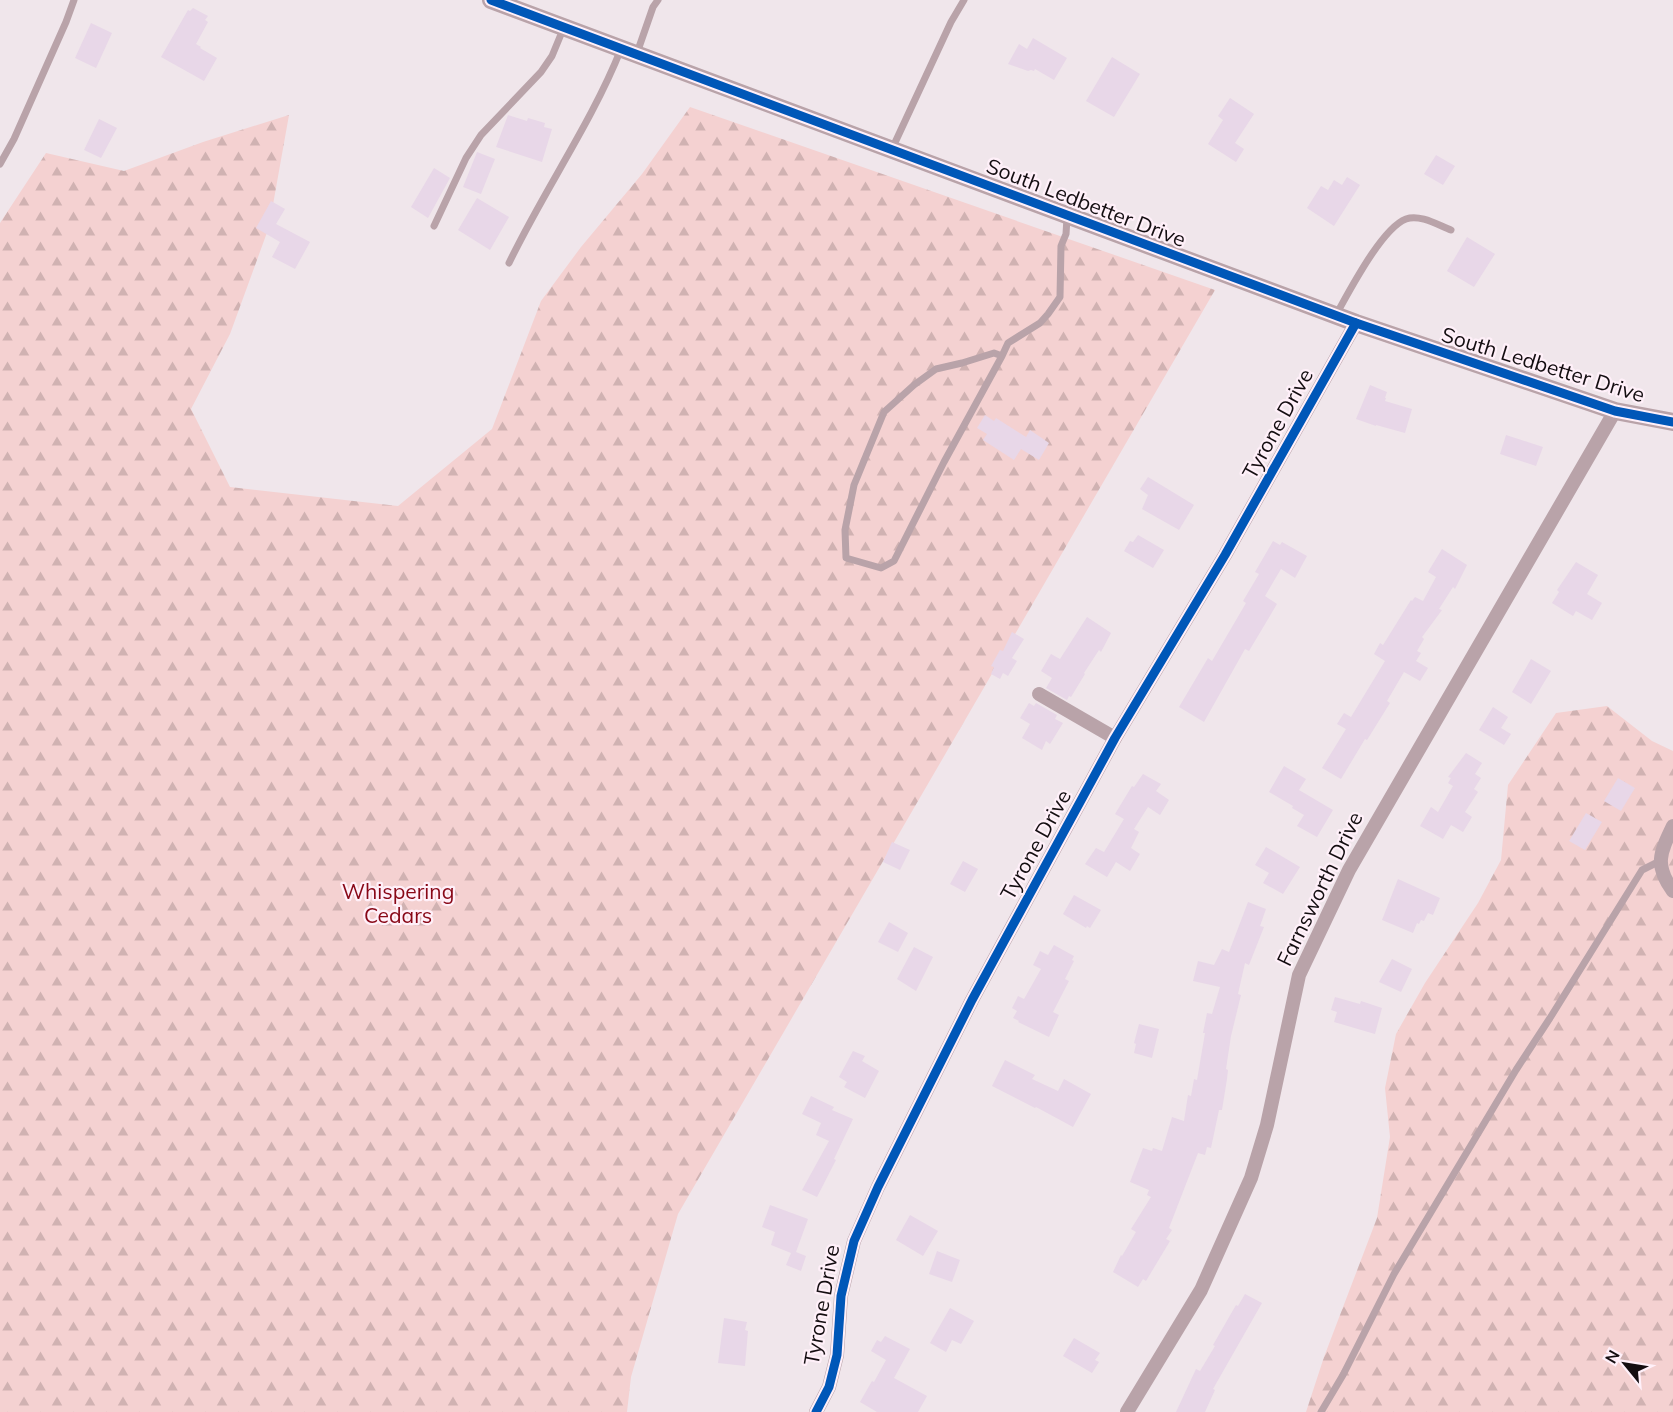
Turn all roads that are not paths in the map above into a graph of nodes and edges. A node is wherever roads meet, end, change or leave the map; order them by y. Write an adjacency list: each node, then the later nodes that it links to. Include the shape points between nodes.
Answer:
1 (74, 0): 8 (lane)
2 (491, 0): 5 (street, South Ledbetter Drive)
3 (658, 0): 6 (lane)
4 (964, 0): 7 (lane)
5 (564, 27): 6 (street, South Ledbetter Drive); 10 (lane, via 541,72 481,135)
6 (629, 52): 7 (street, South Ledbetter Drive); 12 (lane, via 609,80)
7 (892, 150): 9 (street, South Ledbetter Drive)
8 (0, 164)
9 (1067, 215): 13 (street, South Ledbetter Drive); 15 (lane, via 1061,246 1060,297 1040,323 1008,343)
10 (434, 226)
11 (1451, 230): 13 (lane, via 1419,217 1406,219 1391,229)
12 (509, 263)
13 (1336, 316): 14 (street, South Ledbetter Drive)
14 (1356, 323): 16 (street, South Ledbetter Drive); 19 (street, Tyrone Drive, via 1225,555)
15 (1002, 356): 15 (lane, via 894,561 881,568 846,558 845,530 854,484 884,412 936,369 994,353)
16 (1615, 411): 17 (street, South Ledbetter Drive); 24 (street, Farnsworth Drive, via 1349,870 1299,975 1267,1125 1251,1178 1201,1290)
17 (1673, 422)
18 (1038, 694): 19 (street)
19 (1115, 738): 23 (street, Tyrone Drive, via 972,1000 854,1241 841,1296 837,1355 829,1387)
20 (1673, 826): 21 (street)
21 (1660, 861): 22 (street); 25 (lane, via 1642,870 1516,1070 1394,1274)
22 (1673, 891)
23 (816, 1412)
24 (1127, 1412)
25 (1320, 1412)

